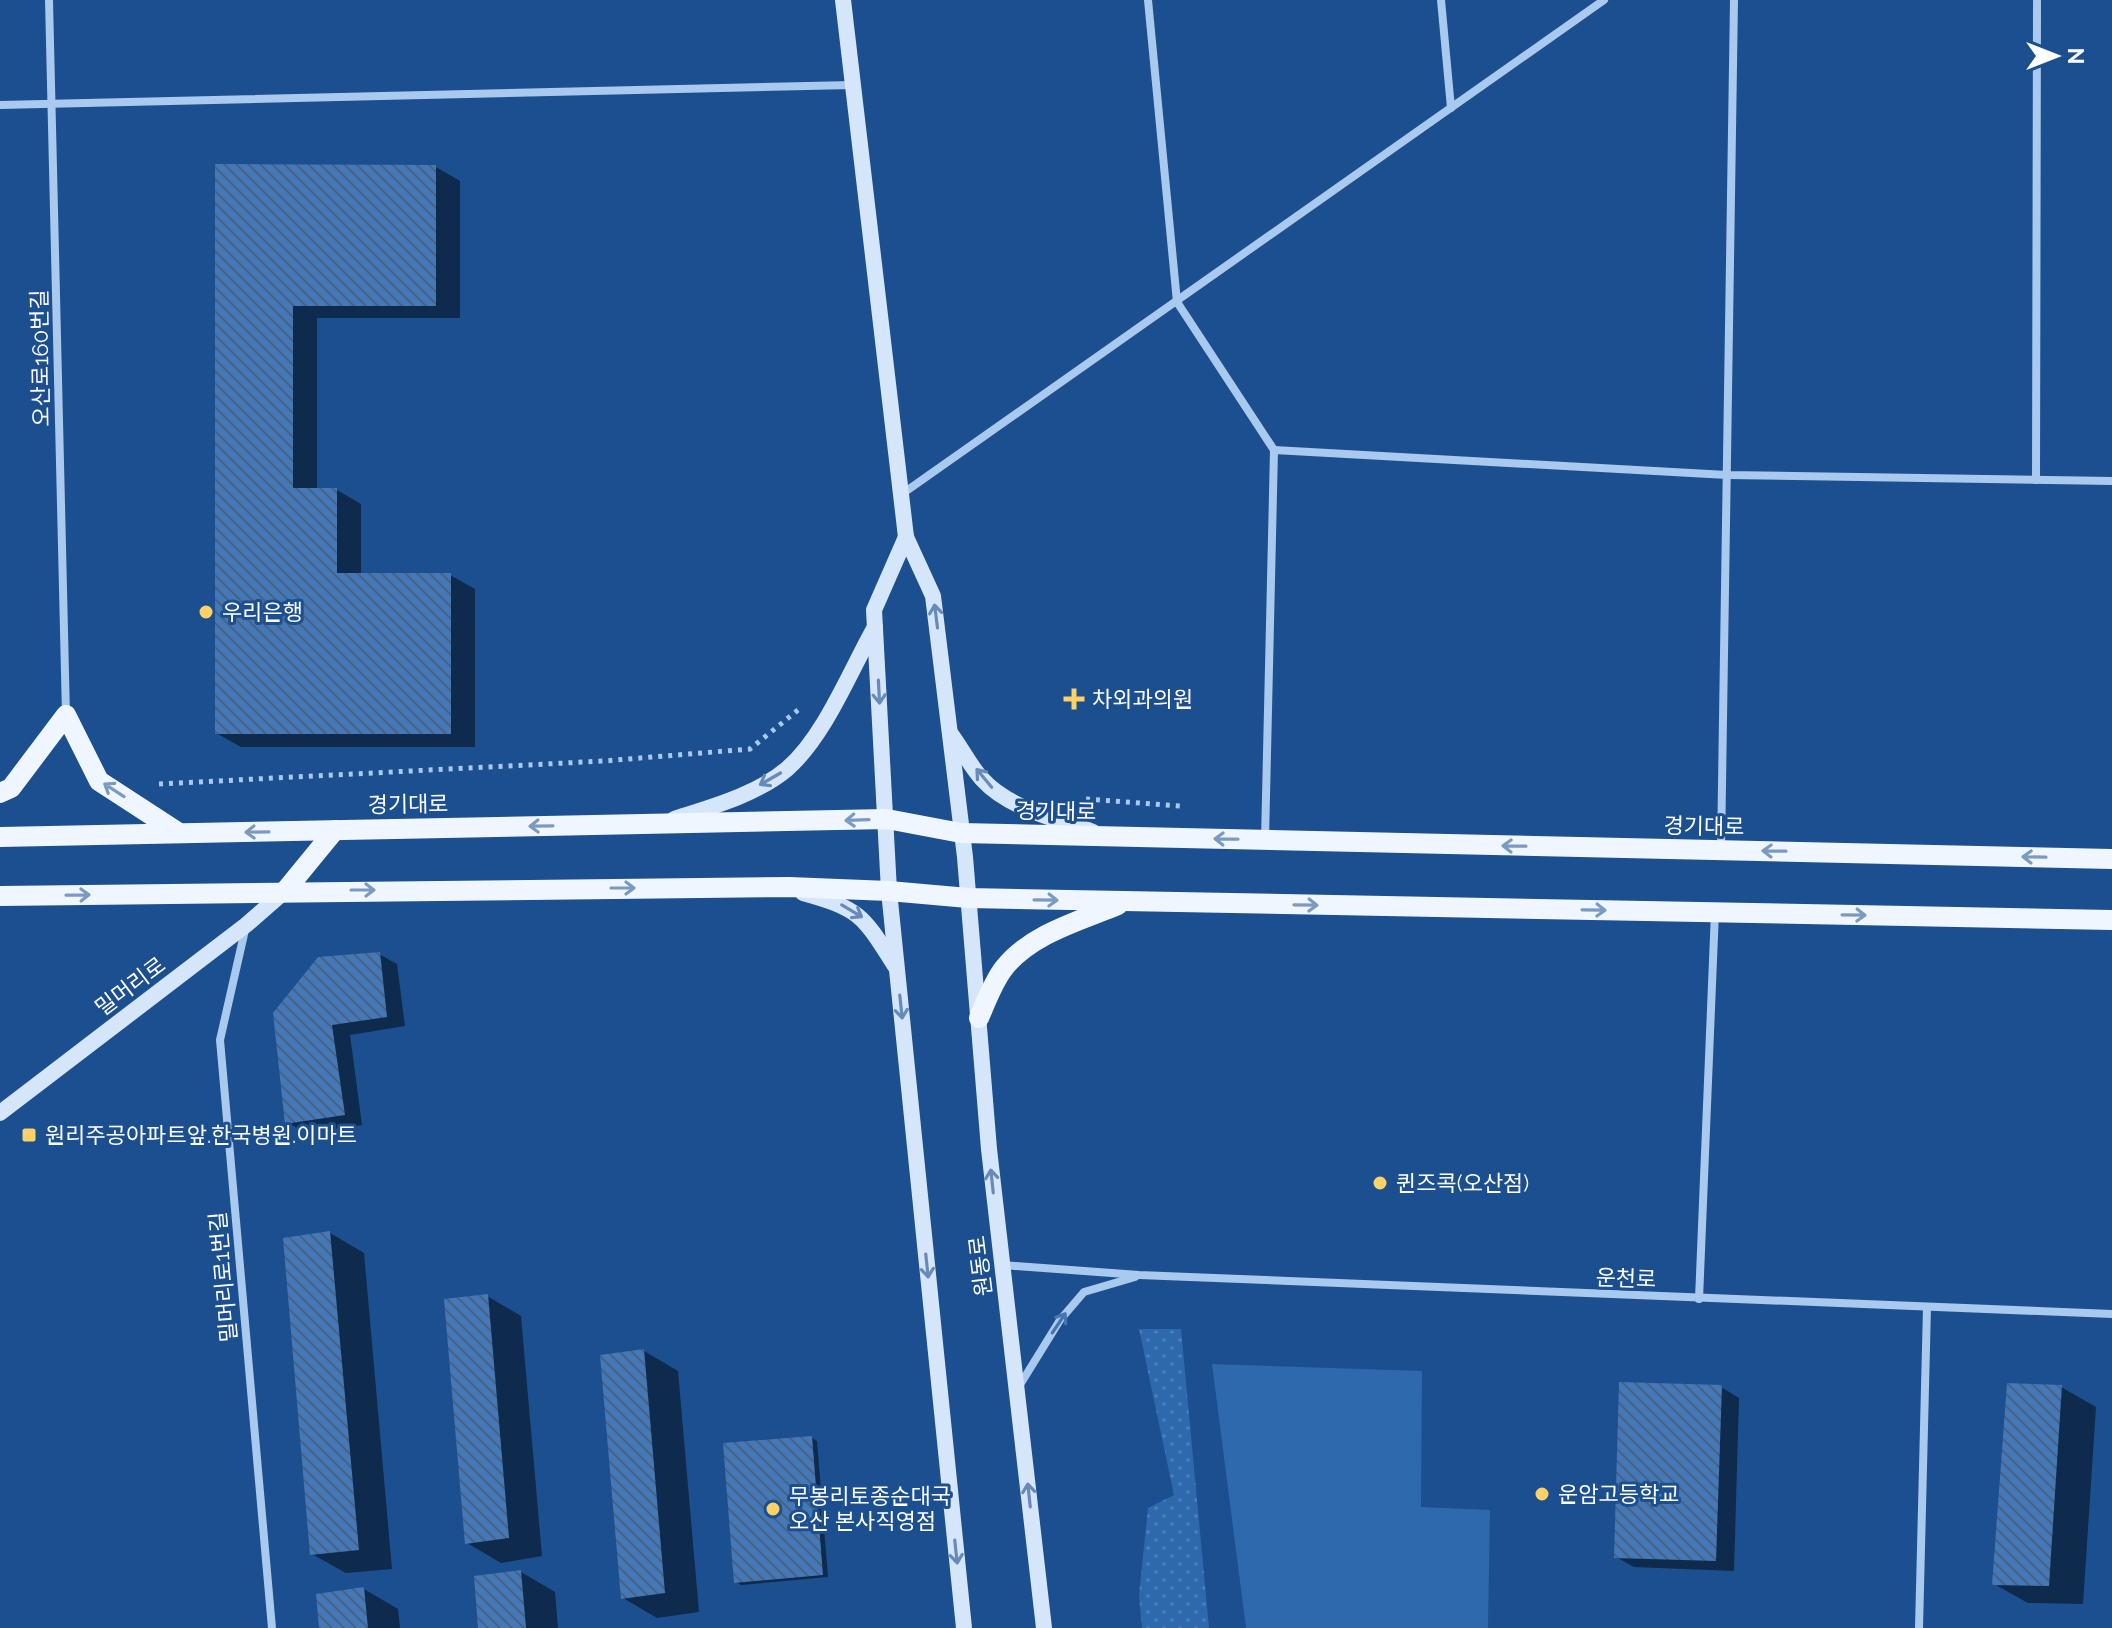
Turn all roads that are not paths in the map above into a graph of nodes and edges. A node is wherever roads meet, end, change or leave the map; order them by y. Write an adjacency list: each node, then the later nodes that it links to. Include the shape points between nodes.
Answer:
1 (49, 0): 9 (street, 오산로160번길)
2 (843, 0): 8 (street)
3 (1148, 0): 12 (street)
4 (1441, 0): 11 (street)
5 (1604, 0): 11 (street)
6 (1734, 0): 14 (street)
7 (2037, 0): 15 (street)
8 (852, 85): 9 (street); 17 (street)
9 (53, 104): 10 (street); 20 (street, 오산로160번길)
10 (0, 105)
11 (1451, 108): 12 (street)
12 (1177, 302): 13 (street); 17 (street)
13 (1274, 450): 14 (street); 30 (street)
14 (1727, 475): 15 (street); 31 (street)
15 (2036, 480): 16 (street)
16 (2112, 481)
17 (902, 494): 18 (street)
18 (906, 537): 19 (street, via 874,610); 21 (street, 원동로, one-way to 18, via 933,596)
19 (876, 625): 23 (street, one-way to 23); 24 (street, one-way to 24, via 814,740 786,770 723,803)
20 (66, 715): 22 (main road, via 11,788); 26 (main road, one-way to 20, via 99,781)
21 (950, 733): 27 (street, 원동로); 28 (street, one-way to 21, via 995,791)
22 (0, 793)
23 (887, 819): 24 (main road, 경기대로, one-way to 24); 27 (main road, 경기대로); 35 (street)
24 (660, 824): 25 (main road, 경기대로, one-way to 25)
25 (335, 830): 26 (main road, 경기대로, one-way to 26); 34 (main road)
26 (179, 833): 29 (main road, 경기대로)
27 (961, 833): 28 (main road, 경기대로); 37 (street, 원동로)
28 (1102, 836): 30 (main road, 경기대로, one-way to 28)
29 (0, 837)
30 (1265, 840): 31 (main road, 경기대로, one-way to 30)
31 (1721, 850): 32 (main road, 경기대로, one-way to 31)
32 (2112, 859)
33 (782, 887): 34 (main road, one-way to 33); 35 (main road); 42 (street, one-way to 42, via 844,904 864,917)
34 (285, 891): 36 (main road, one-way to 34); 41 (street, 밀머리로)
35 (889, 891): 37 (main road); 42 (street)
36 (0, 896)
37 (968, 898): 38 (main road, one-way to 38); 43 (street, 원동로)
38 (1125, 901): 39 (main road, one-way to 39); 43 (main road, via 1040,938 1016,956 1003,969)
39 (1715, 912): 40 (main road, one-way to 40); 47 (street)
40 (2112, 920)
41 (246, 925): 44 (street, 밀머리로); 51 (street, 밀머리로1번길, via 220,1040)
42 (897, 969): 52 (street, one-way to 52)
43 (979, 1018): 45 (street, 원동로, one-way to 43)
44 (0, 1113)
45 (1002, 1265): 46 (street, 운천로); 50 (street, 원동로)
46 (1139, 1275): 47 (street, 운천로); 50 (street, one-way to 46, via 1084,1292)
47 (1699, 1299): 48 (street, 운천로)
48 (1927, 1307): 49 (street, 운천로); 54 (street)
49 (2112, 1314)
50 (1017, 1389): 53 (street, 원동로, one-way to 50)
51 (272, 1628)
52 (964, 1628)
53 (1044, 1628)
54 (1919, 1628)

